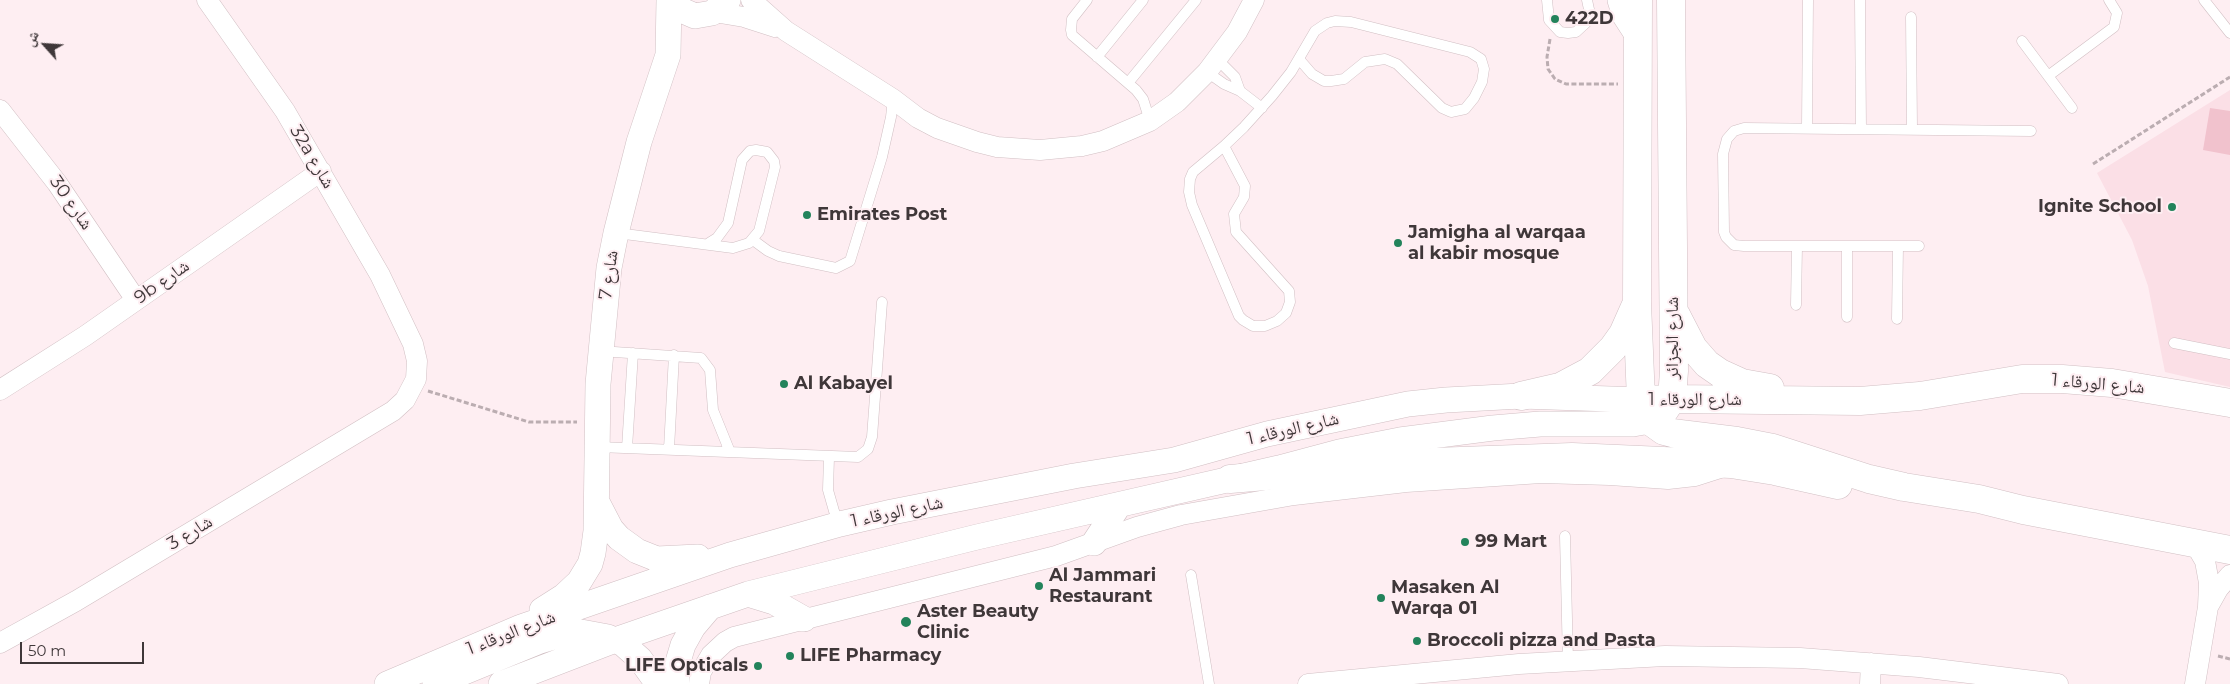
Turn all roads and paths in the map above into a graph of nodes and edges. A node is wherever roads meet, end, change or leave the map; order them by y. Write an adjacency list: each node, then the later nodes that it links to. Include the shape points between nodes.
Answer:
1 (671, 0): 16 (street, via 679,9 695,16); 24 (street, شارع 7)
2 (751, 0): 20 (street)
3 (1087, 0): 25 (lane, via 1072,19 1071,30 1076,40)
4 (1143, 0): 25 (lane)
5 (1196, 0): 30 (lane)
6 (1254, 0): 27 (street, via 1237,32)
7 (1547, 0): 19 (lane)
8 (1588, 0): 19 (lane, via 1590,14 1583,28 1568,33)
9 (1620, 0): 22 (street, via 1625,16)
10 (1638, 0): 22 (main road, شارع الجزائر)
11 (1808, 0): 38 (lane)
12 (1860, 0): 39 (lane)
13 (2108, 0): 28 (lane, via 2117,13 2114,27)
14 (2204, 0): 21 (lane)
15 (213, 2): 44 (street, 32a شارع)
16 (718, 8): 20 (street); 24 (street, شارع 7, via 688,32)
17 (1675, 12): 56 (main road, شارع الجزائر)
18 (1911, 16): 40 (lane)
19 (1553, 27): 31 (path, via 1546,57 1548,69 1555,79 1566,84)
20 (786, 31): 33 (street)
21 (2230, 33)
22 (1638, 36): 31 (main road, شارع الجزائر)
23 (2022, 41): 28 (lane)
24 (668, 55): 45 (street, شارع 7, via 639,142)
25 (1097, 57): 30 (lane)
26 (1299, 58): 26 (lane, via 1320,26 1343,21 1470,52 1481,60 1484,69 1474,98 1465,109 1451,112 1442,108 1396,64 1384,59 1365,62 1344,79 1324,81 1312,74); 34 (lane)
27 (1212, 66): 32 (lane, via 1224,84); 32 (lane, via 1235,77); 37 (street, via 1177,102)
28 (2048, 76): 35 (lane)
29 (2230, 77): 43 (path)
30 (1128, 83): 37 (lane, via 1143,99)
31 (1638, 84): 54 (main road, شارع الجزائر)
32 (1240, 91): 34 (lane)
33 (893, 99): 37 (street, via 918,118 956,136 1019,150 1082,146 1123,134); 46 (lane, via 882,157 850,261 830,267 779,256)
34 (1262, 108): 42 (lane)
35 (2072, 108)
36 (0, 110): 52 (street, شارع 30, via 57,183)
37 (1150, 121)
38 (1807, 128): 39 (lane); 48 (lane, via 1739,129 1730,134 1723,148 1726,237 1739,246)
39 (1861, 129): 40 (lane)
40 (1912, 129): 41 (lane)
41 (2031, 131)
42 (1224, 146): 42 (lane, via 1193,172 1189,192 1239,316 1253,326 1265,326 1286,313 1289,291 1236,232 1234,214 1244,197 1245,186)
43 (2093, 164)
44 (321, 171): 52 (street, 9b شارع); 59 (street, 32a شارع, via 380,274)
45 (616, 233): 47 (lane); 61 (street, شارع 7)
46 (753, 240): 47 (lane, via 738,247); 47 (lane, via 759,230 775,167 771,156 762,150 750,151 742,160 728,223)
47 (709, 244)
48 (1797, 246): 49 (lane); 55 (lane)
49 (1846, 246): 50 (lane); 57 (lane)
50 (1898, 246): 51 (lane); 58 (lane)
51 (1919, 246)
52 (136, 300): 66 (street, 9b شارع)
53 (882, 302): 79 (lane, via 871,443 858,457)
54 (1637, 303): 67 (main road, via 1623,334 1590,371 1560,387); 71 (main road, شارع الجزائر)
55 (1796, 305)
56 (1674, 309): 68 (main road, شارع الجزائر); 69 (main road, via 1693,348 1707,364 1730,379 1755,386 1801,389)
57 (1847, 317)
58 (1897, 318)
59 (402, 323): 65 (street, شارع 3, via 416,353 418,370); 72 (street, شارع 3, via 407,374 398,396)
60 (2174, 343): 63 (lane)
61 (600, 351): 62 (lane); 73 (street, شارع 7)
62 (633, 353): 64 (lane); 76 (lane)
63 (2230, 354)
64 (674, 356): 77 (lane); 78 (lane, via 697,357 708,365 713,410)
65 (414, 386): 72 (street, شارع 3, via 399,406); 73 (path, via 529,422)
66 (0, 390)
67 (1521, 396): 71 (street, شارع الورقاء 1); 85 (street, شارع الورقاء 1, via 1398,406 1267,434 1174,460 1074,476)
68 (1672, 399): 69 (main road, شارع الورقاء 1); 71 (main road, شارع الجزائر, via 1664,412)
69 (1860, 401): 70 (main road, شارع الورقاء 1, via 1920,396 2022,379 2062,379 2112,383); 74 (main road, via 1843,412 1824,418 1686,418 1681,424)
70 (2230, 403)
71 (1646, 411): 74 (main road, شارع الورقاء 1, via 1664,430); 81 (street, شارع الورقاء 1, via 1633,424 1540,424 1462,432 1362,447)
72 (378, 420): 99 (street, شارع 3)
73 (597, 421): 75 (street, شارع 7)
74 (1683, 434): 84 (main road, شارع الورقاء 1, via 1773,448 1895,485)
75 (596, 447): 76 (lane); 82 (street, شارع 7)
76 (627, 448): 77 (lane)
77 (669, 449): 78 (lane)
78 (730, 452): 79 (lane)
79 (829, 457): 85 (lane, via 828,490)
80 (1731, 464): 81 (main road, via 1572,457 1496,458); 84 (main road, via 1953,505); 88 (street, via 1709,473 1674,479 1510,474 1294,495 1159,520)
81 (1230, 479): 83 (street, شارع الورقاء 1)
82 (597, 502): 90 (street, شارع 7, via 619,538 646,556 668,559); 97 (street, شارع 7, via 595,542 585,574 568,593)
83 (1119, 505): 88 (street); 93 (street, شارع الورقاء 1)
84 (2023, 510): 87 (main road, شارع الورقاء 1)
85 (840, 524): 90 (street, شارع الورقاء 1)
86 (1565, 536): 100 (lane)
87 (2194, 542): 89 (main road, شارع الورقاء 1); 94 (street, via 2207,572)
88 (1094, 543): 96 (street, via 1056,556)
89 (2230, 550)
90 (730, 555): 97 (street, شارع الورقاء 1)
91 (2230, 575): 94 (street)
92 (1191, 576): 109 (lane)
93 (748, 594): 95 (street, شارع الورقاء 1); 96 (street, via 774,602)
94 (2208, 607): 113 (street)
95 (710, 608): 98 (street, شارع الورقاء 1); 107 (street, via 693,627 683,645 677,665)
96 (804, 619): 108 (street, via 725,642 705,663)
97 (521, 627): 103 (street, شارع الورقاء 1)
98 (615, 640): 104 (street, via 595,633 567,633); 105 (street, شارع الورقاء 1); 106 (street, via 640,659)
99 (0, 643)
100 (1568, 662): 101 (street, via 1732,656); 102 (street, via 1519,664)
101 (1871, 664): 111 (street); 112 (street)
102 (1446, 677): 110 (street)
103 (387, 684)
104 (435, 684)
105 (501, 684)
106 (658, 684)
107 (677, 684)
108 (699, 684)
109 (1209, 684)
110 (1308, 684)
111 (1870, 684)
112 (2058, 684)
113 (2195, 684)

